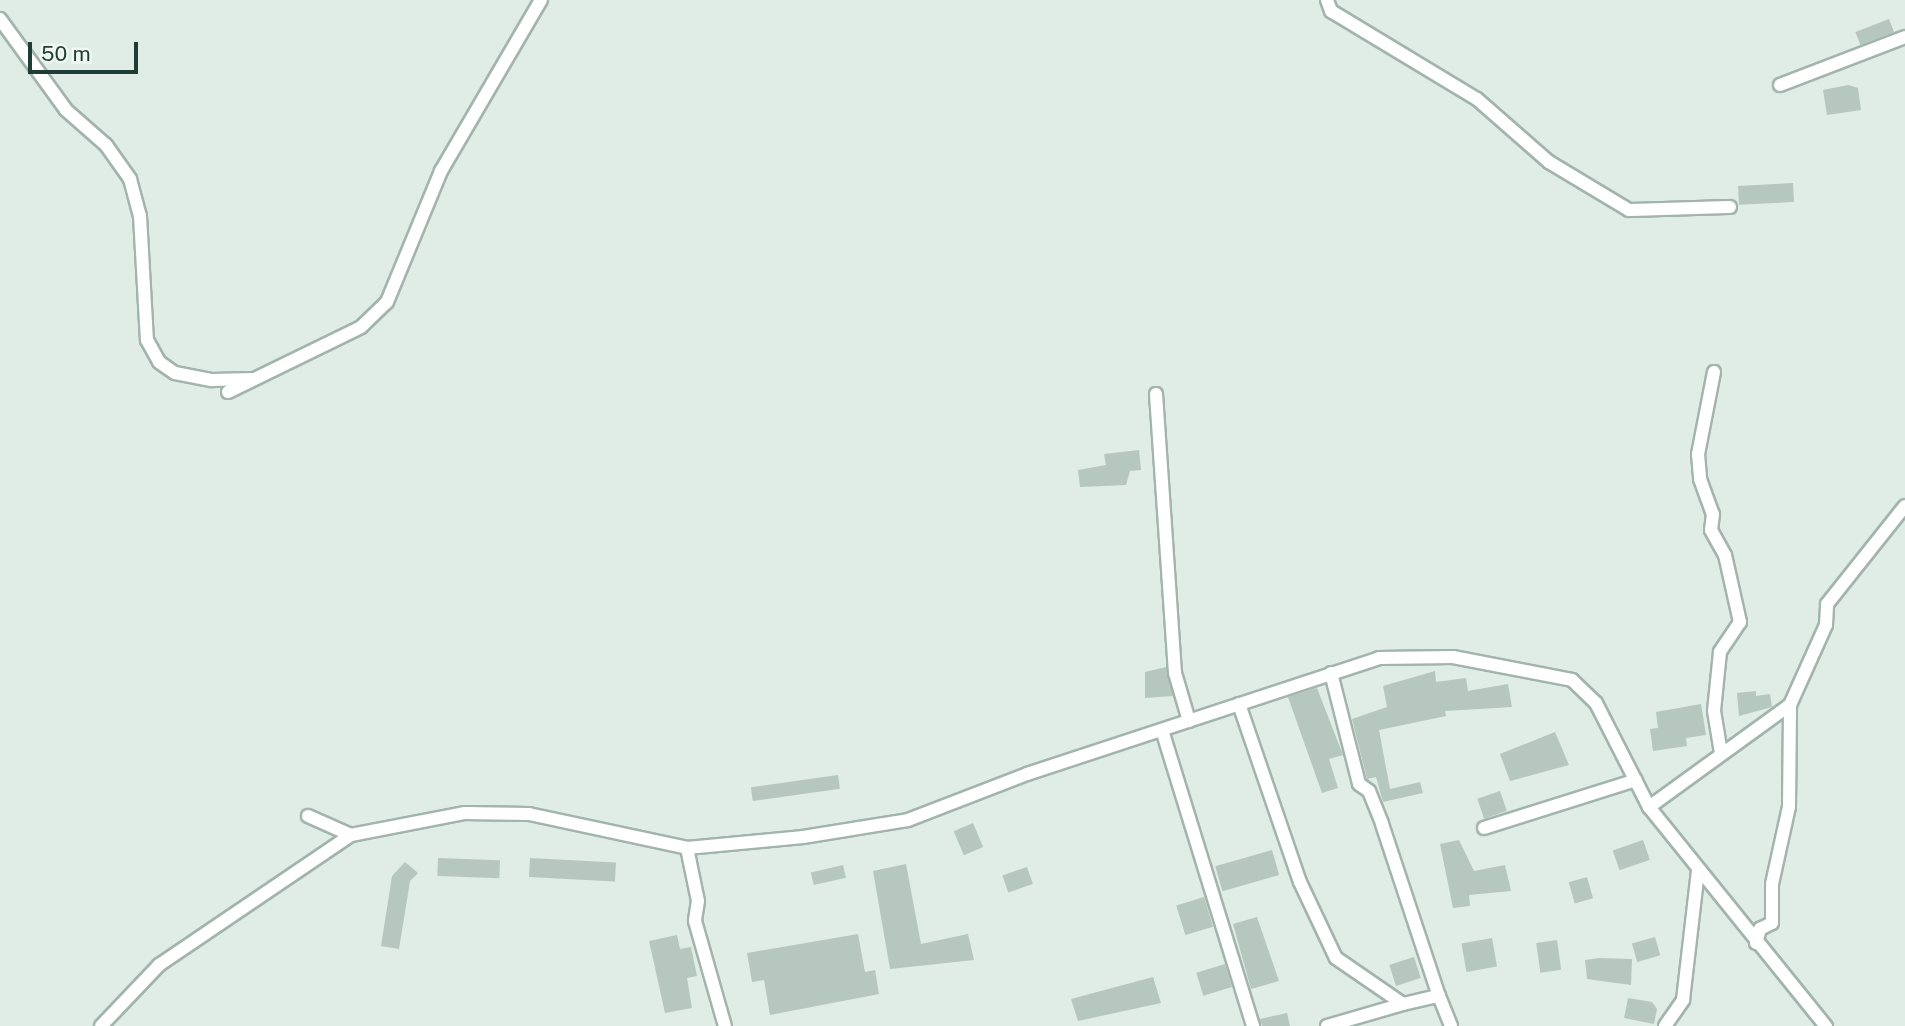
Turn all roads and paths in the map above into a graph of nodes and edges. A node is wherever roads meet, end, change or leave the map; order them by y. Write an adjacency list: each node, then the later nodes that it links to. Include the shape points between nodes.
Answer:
1 (541, 0): 8 (street, via 453,147 387,302 361,327)
2 (1327, 0): 6 (street, via 1331,11 1477,99 1549,162 1629,210)
3 (0, 19): 8 (street, via 66,110 106,145 130,179 140,216 147,340 159,362 175,373 212,380)
4 (1905, 37): 5 (street)
5 (1780, 85)
6 (1730, 207)
7 (1714, 372): 17 (street, via 1698,454 1700,479 1713,514 1711,530 1725,555 1740,622 1720,652 1714,711)
8 (265, 379): 9 (street)
9 (228, 392)
10 (1156, 394): 15 (street, via 1175,673)
11 (1905, 506): 14 (street, via 1827,604 1826,625)
12 (1331, 673): 13 (street); 18 (street, via 1379,658 1453,657 1572,680 1596,703); 26 (street, via 1359,784 1369,791 1382,824)
13 (1239, 704): 15 (street); 27 (street, via 1300,883 1336,958)
14 (1790, 705): 17 (street); 25 (street, via 1789,807 1772,884 1772,923 1760,929)
15 (1189, 721): 16 (street)
16 (1162, 730): 23 (street, via 908,820); 30 (street)
17 (1721, 753): 19 (street)
18 (1636, 780): 19 (street); 21 (street)
19 (1649, 807): 24 (street)
20 (308, 817): 22 (street)
21 (1484, 828)
22 (351, 835): 23 (street, via 464,813 529,814); 28 (street, via 159,965)
23 (687, 848): 29 (street, via 698,901 695,921)
24 (1698, 871): 25 (street); 33 (street, via 1683,1000)
25 (1756, 943): 34 (street)
26 (1439, 996): 27 (street); 32 (street)
27 (1403, 1004): 31 (street)
28 (101, 1026)
29 (725, 1026)
30 (1253, 1026)
31 (1327, 1026)
32 (1451, 1026)
33 (1665, 1026)
34 (1826, 1026)

